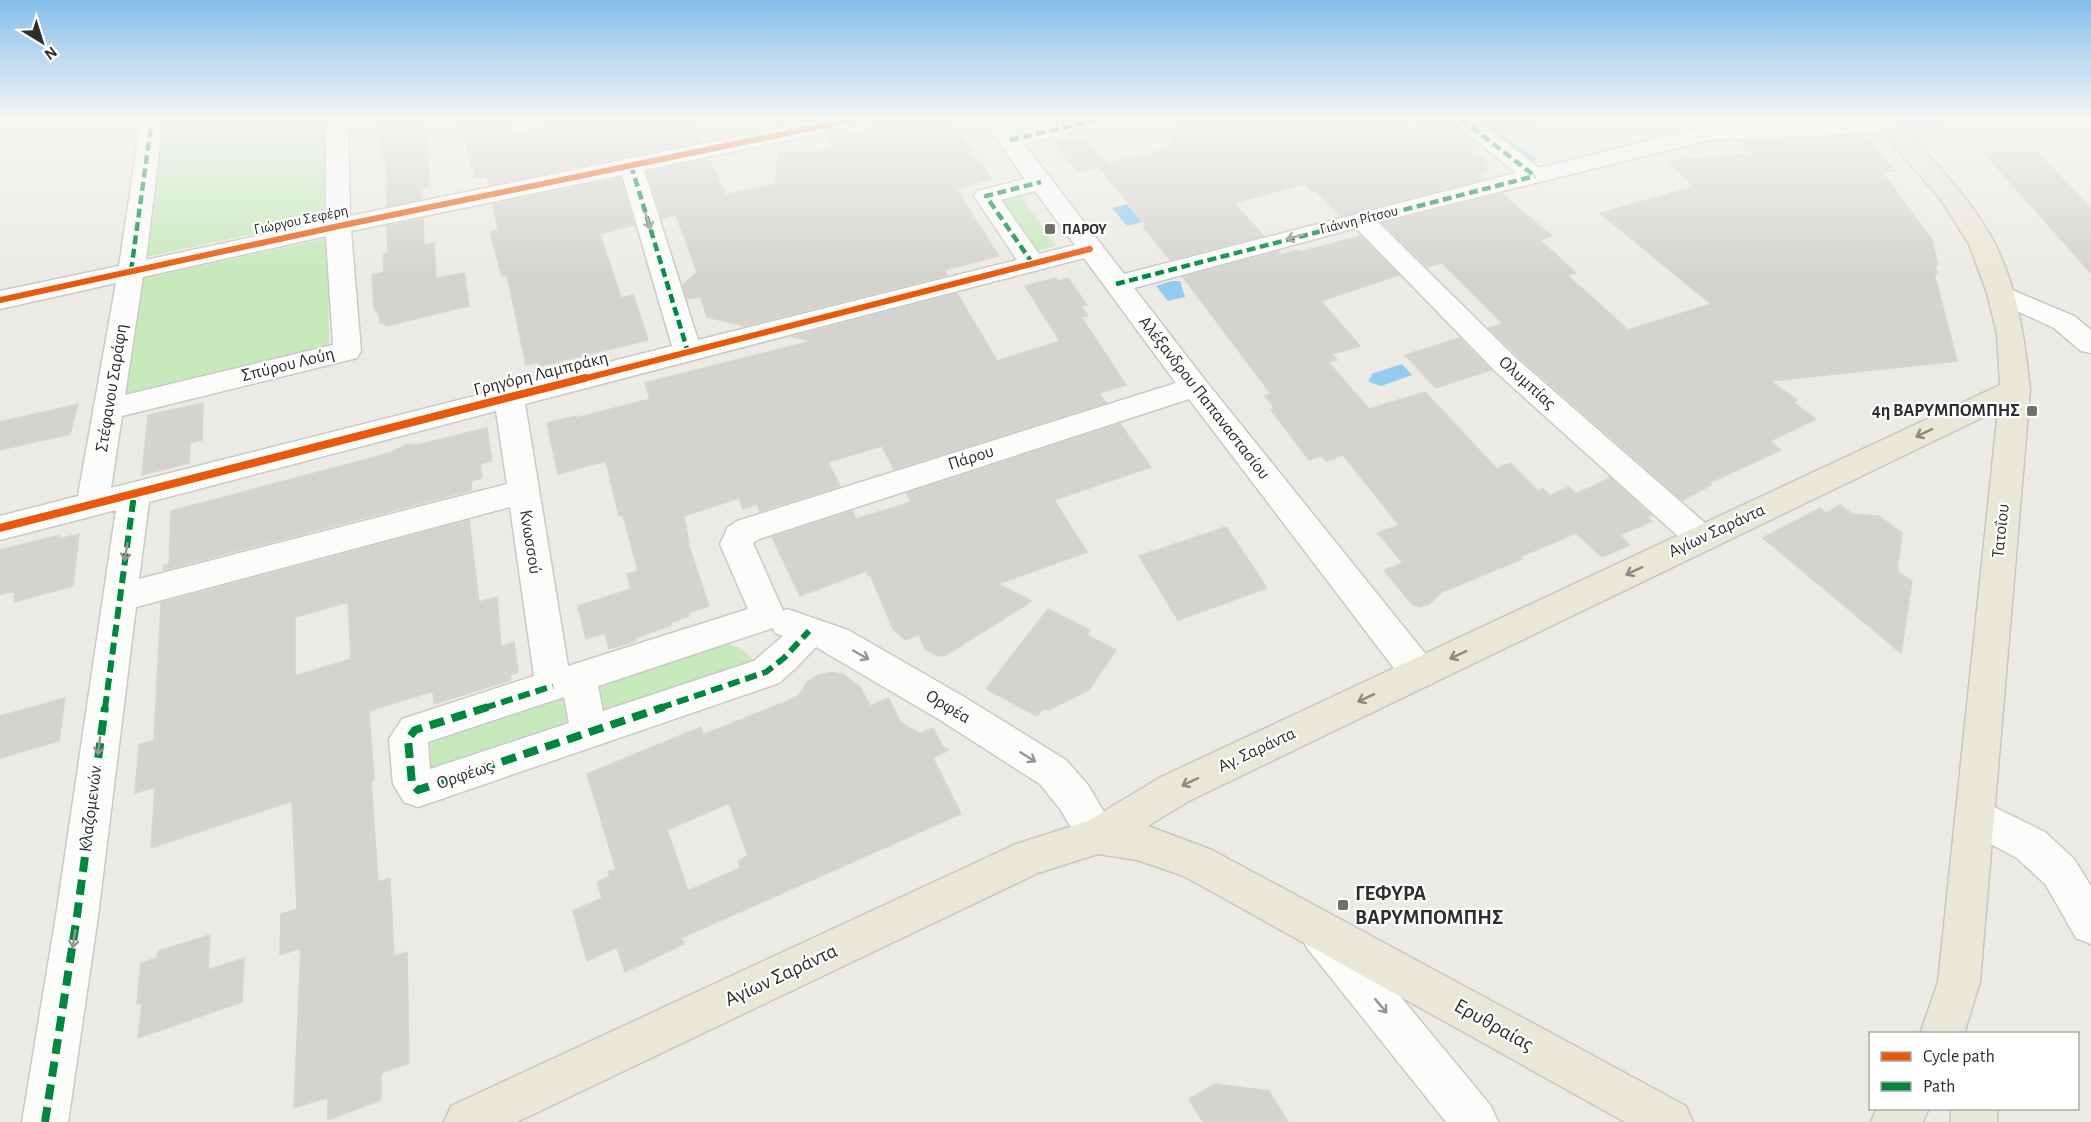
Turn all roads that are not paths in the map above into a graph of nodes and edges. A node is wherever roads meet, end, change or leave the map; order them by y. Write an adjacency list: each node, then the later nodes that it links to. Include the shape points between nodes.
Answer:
1 (145, 171): 15 (street, Στέφανου Σαράφη)
2 (338, 171): 12 (street, Σπύρου Λούη)
3 (601, 171): 12 (street, Γιώργου Σεφέρη)
4 (634, 171): 20 (street, one-way to 20)
5 (1033, 171): 10 (street, Αλέξανδρου Παπαναστασίου)
6 (1529, 171): 9 (street)
7 (1561, 171): 9 (street, Γιάννη Ρίτσου)
8 (1930, 171): 17 (main road, Τατοΐου, via 1982,244)
9 (1535, 176): 11 (street, Γιάννη Ρίτσου)
10 (1041, 182): 13 (street, Αλέξανδρου Παπαναστασίου); 14 (street, via 986,196)
11 (1361, 219): 16 (street, Γιάννη Ρίτσου, one-way to 16); 29 (street, Ολυμπίας, via 1506,365)
12 (339, 226): 15 (street, Γιώργου Σεφέρη); 24 (street, Σπύρου Λούη, via 347,351)
13 (1090, 249): 14 (street, Γρηγόρη Λαμπράκη); 16 (street, Αλέξανδρου Παπαναστασίου)
14 (1033, 264): 20 (street, Γρηγόρη Λαμπράκη)
15 (131, 271): 18 (street, Γιώργου Σεφέρη); 24 (street, Στέφανου Σαράφη)
16 (1116, 284): 21 (street, Αλέξανδρου Παπαναστασίου)
17 (2000, 293): 19 (street, via 2064,322); 22 (main road, Τατοΐου, via 2011,334)
18 (0, 300)
19 (2091, 344)
20 (688, 352): 23 (street, Γρηγόρη Λαμπράκη)
21 (1195, 387): 31 (street, Πάρου, via 748,530 736,544); 33 (street, Αλέξανδρου Παπαναστασίου)
22 (2015, 390): 29 (main road, Αγίων Σαράντα, one-way to 29); 36 (main road, Τατοΐου)
23 (509, 398): 25 (street, Κνωσσού); 26 (street, Γρηγόρη Λαμπράκη)
24 (109, 409): 27 (street, Στέφανου Σαράφη)
25 (522, 492): 30 (street); 34 (street, Κνωσσού)
26 (134, 495): 27 (street, Γρηγόρη Λαμπράκη); 30 (street, Κλαζομενών, one-way to 30)
27 (92, 505): 28 (street, Γρηγόρη Λαμπράκη)
28 (0, 528)
29 (1702, 539): 33 (main road, Αγίων Σαράντα, one-way to 33)
30 (119, 598): 44 (street, Κλαζομενών, one-way to 44)
31 (768, 616): 32 (street, Ορφέα); 34 (street, Ορφέως)
32 (809, 631): 35 (street, Ορφέως, via 765,672); 37 (street, Ορφέα, one-way to 37, via 836,640 1053,772)
33 (1419, 673): 37 (main road, Αγ. Σαράντα, one-way to 37, via 1175,789)
34 (566, 682): 35 (street, Κνωσσού); 35 (street, Ορφέως, via 415,730 408,739 412,784 418,790)
35 (589, 733)
36 (1976, 816): 38 (street, via 2031,845 2060,872); 40 (main road, Τατοΐου)
37 (1098, 836): 39 (main road, Ερυθραίας, via 1132,839 1165,848); 45 (main road, Αγίων Σαράντα, via 1030,857)
38 (2091, 924)
39 (1317, 928): 46 (street, Ερυθραίας, one-way to 46); 47 (main road, Ερυθραίας)
40 (1959, 982): 41 (main road, Τατοΐου); 42 (main road, Τατοΐου)
41 (1943, 1032)
42 (1965, 1032)
43 (1904, 1110): 48 (main road)
44 (45, 1122)
45 (467, 1122)
46 (1475, 1122)
47 (1670, 1122)
48 (1894, 1122)

